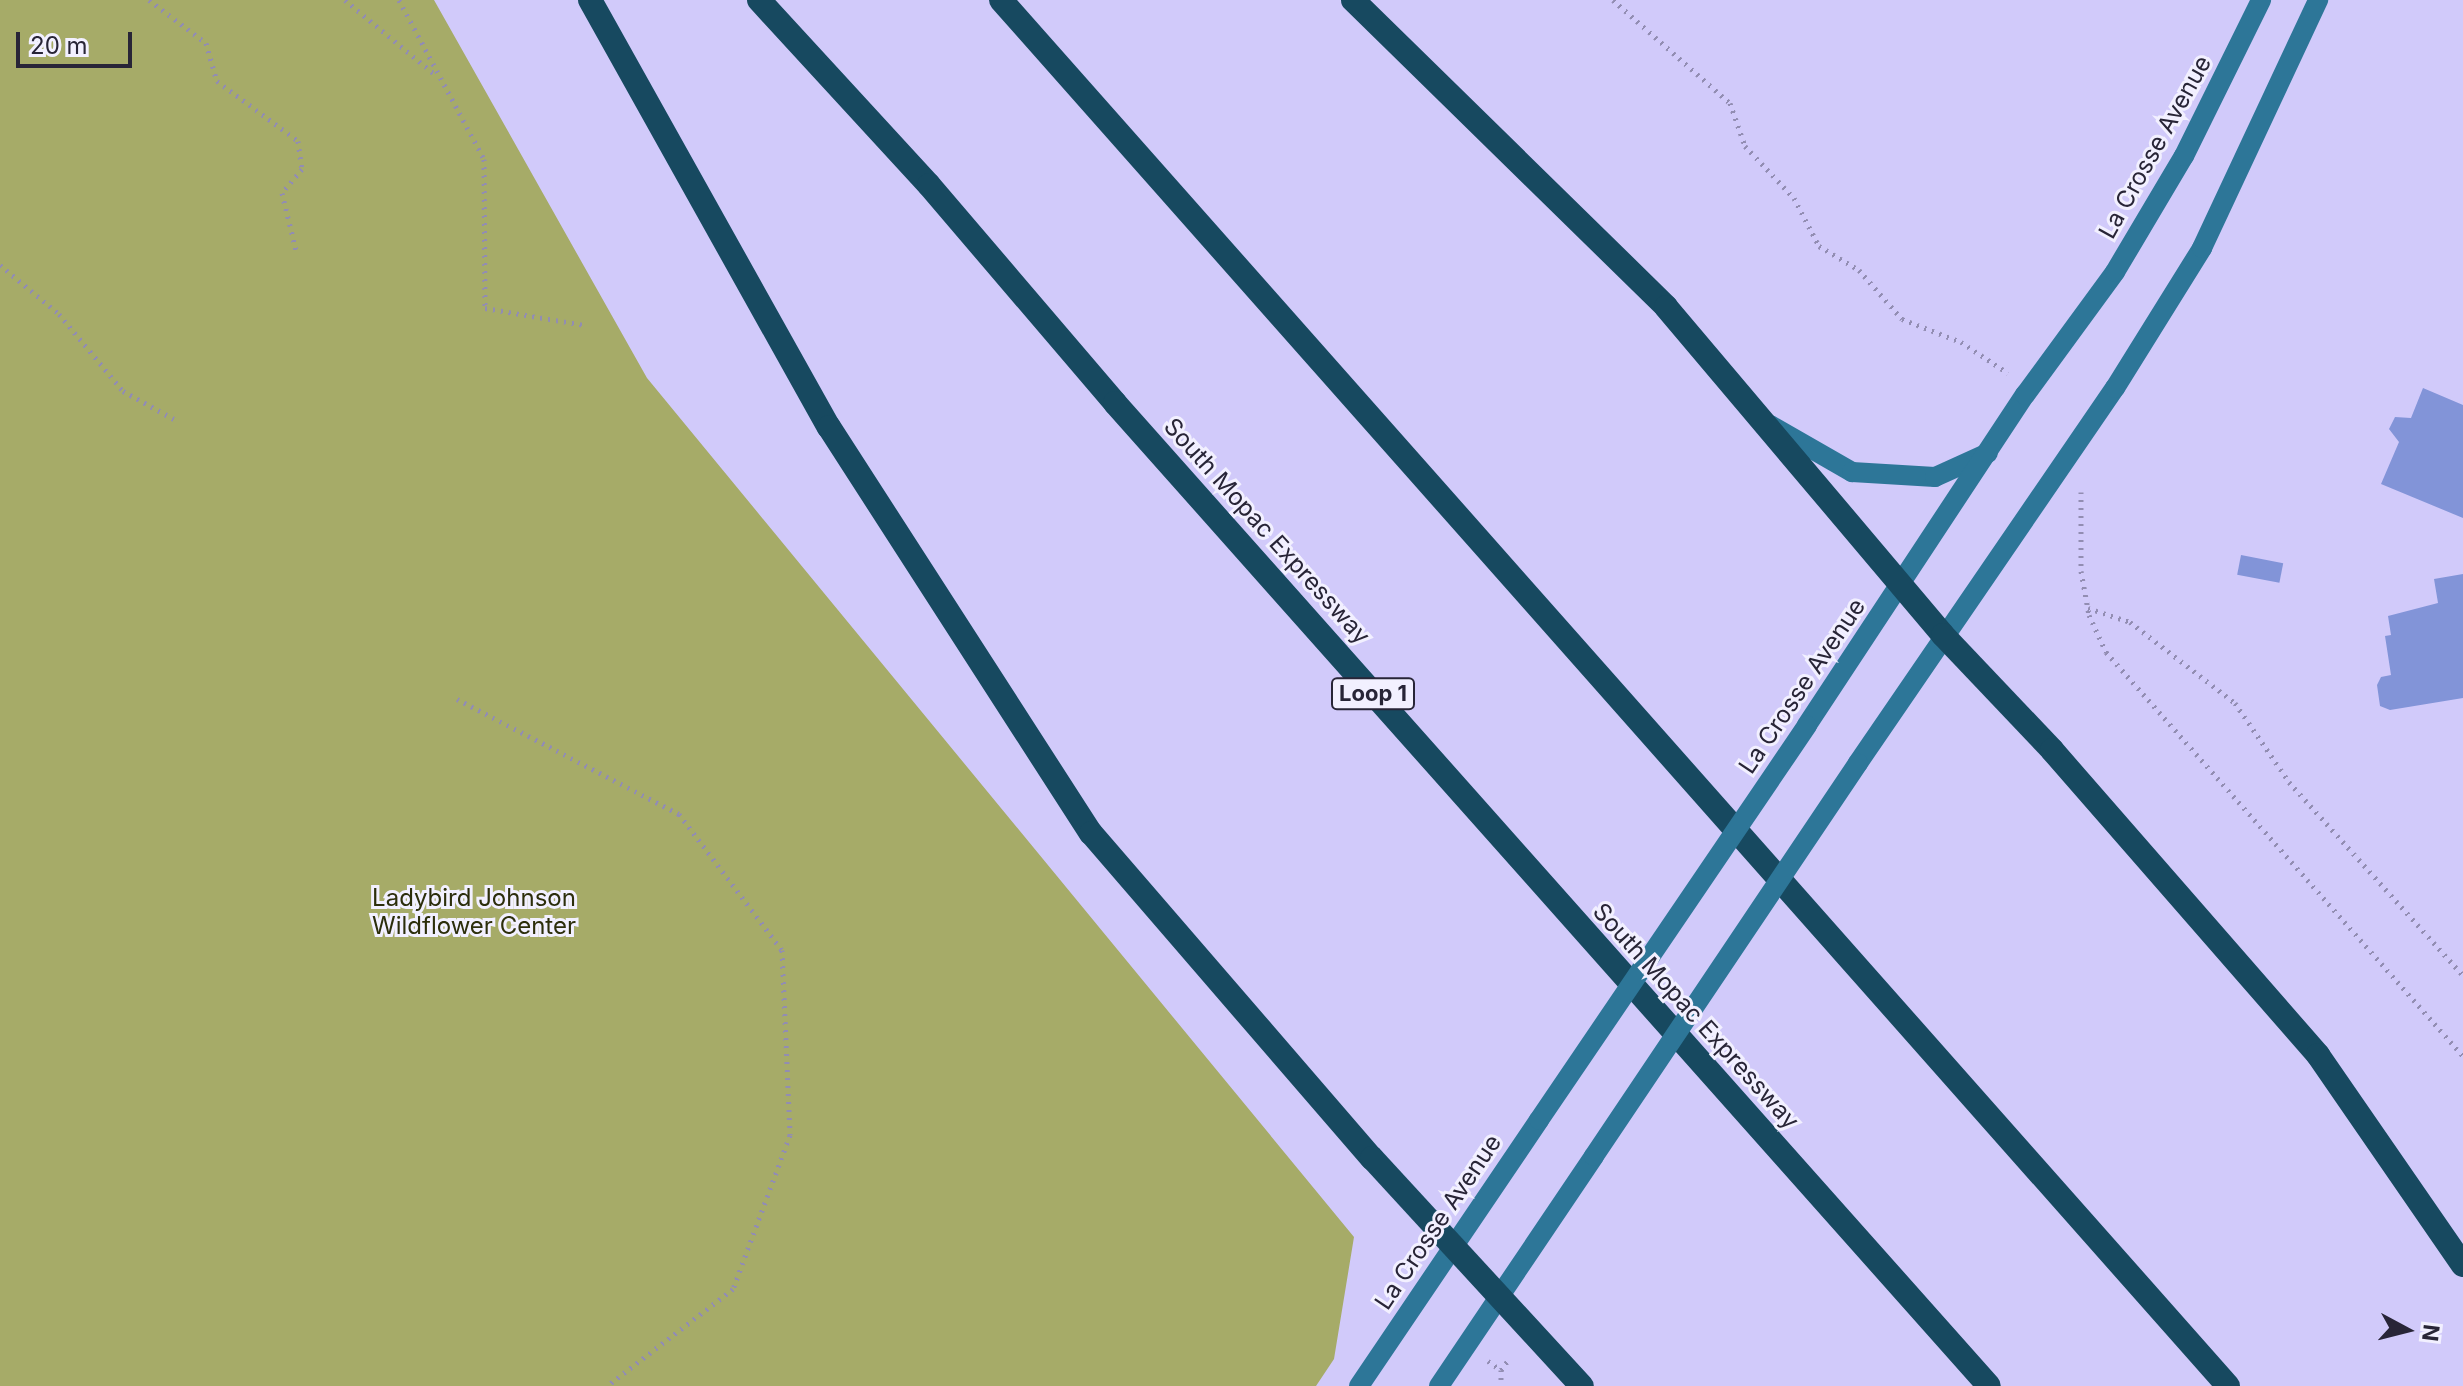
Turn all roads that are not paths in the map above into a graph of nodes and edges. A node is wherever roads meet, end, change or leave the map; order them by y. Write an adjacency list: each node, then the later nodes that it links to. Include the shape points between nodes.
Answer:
1 (590, 0): 11 (highway, via 829,427 1091,833 1372,1158)
2 (759, 0): 17 (highway, South Mopac Expressway / Loop 1, via 929,185)
3 (1001, 0): 18 (highway)
4 (1353, 0): 7 (highway, via 1666,307)
5 (2261, 0): 8 (street, La Crosse Avenue, via 2153,211)
6 (2318, 0): 10 (street, via 2202,248 2115,388)
7 (1762, 421): 8 (street, via 1852,472 1935,477); 9 (highway)
8 (1988, 453): 9 (street, La Crosse Avenue)
9 (1902, 586): 10 (highway); 11 (street, La Crosse Avenue, bridge)
10 (1943, 635): 12 (highway, via 2052,750 2318,1055); 13 (street, bridge)
11 (1456, 1244): 13 (highway); 14 (street, La Crosse Avenue)
12 (2463, 1265)
13 (1500, 1294): 15 (street); 16 (highway)
14 (1359, 1386)
15 (1439, 1386)
16 (1582, 1386)
17 (1989, 1386)
18 (2228, 1386)

